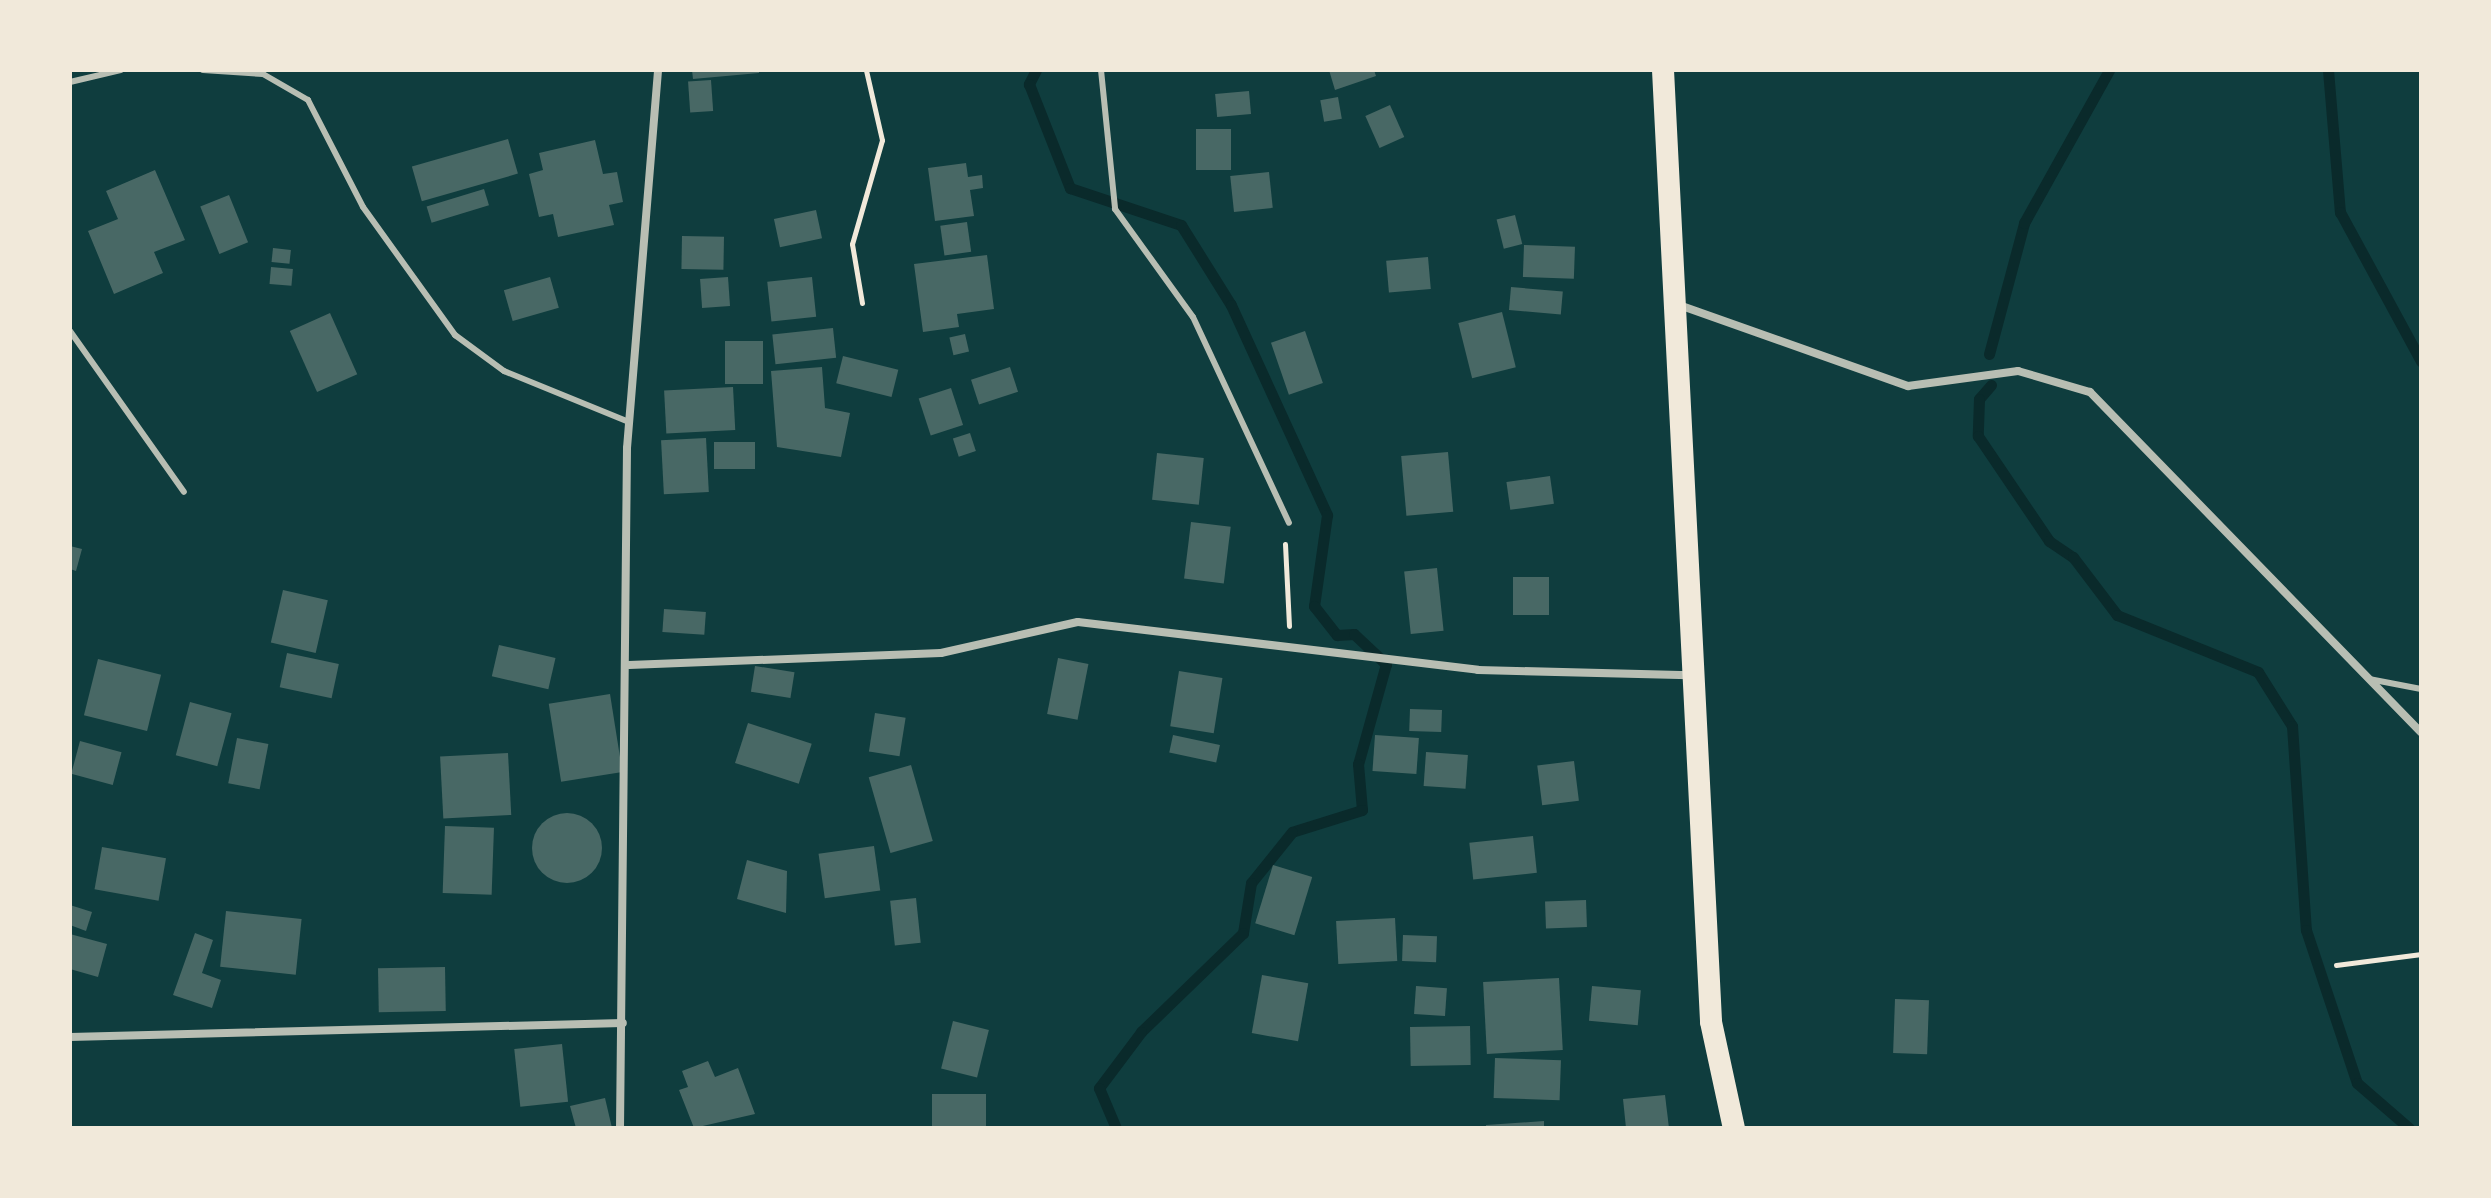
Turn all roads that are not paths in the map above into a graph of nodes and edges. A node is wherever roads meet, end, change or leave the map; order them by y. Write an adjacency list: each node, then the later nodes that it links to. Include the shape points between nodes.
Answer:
1 (121, 70): 6 (lane)
2 (203, 70): 9 (lane, via 263,74 308,100 363,207 455,335 504,371)
3 (658, 70): 9 (street)
4 (1101, 70): 11 (lane, via 1115,209 1193,317)
5 (1663, 70): 7 (highway)
6 (70, 82)
7 (1674, 303): 13 (highway); 14 (street, via 1908,386 2018,371 2090,392)
8 (70, 331): 10 (lane)
9 (629, 422): 12 (street)
10 (184, 492)
11 (1289, 523)
12 (629, 665): 13 (street, via 941,653 1078,622 1478,670); 17 (street)
13 (1691, 675): 20 (highway, via 1711,1022)
14 (2369, 679): 15 (lane); 16 (street)
15 (2421, 689)
16 (2421, 732)
17 (623, 1023): 18 (street); 19 (street)
18 (70, 1037)
19 (620, 1128)
20 (1734, 1128)

